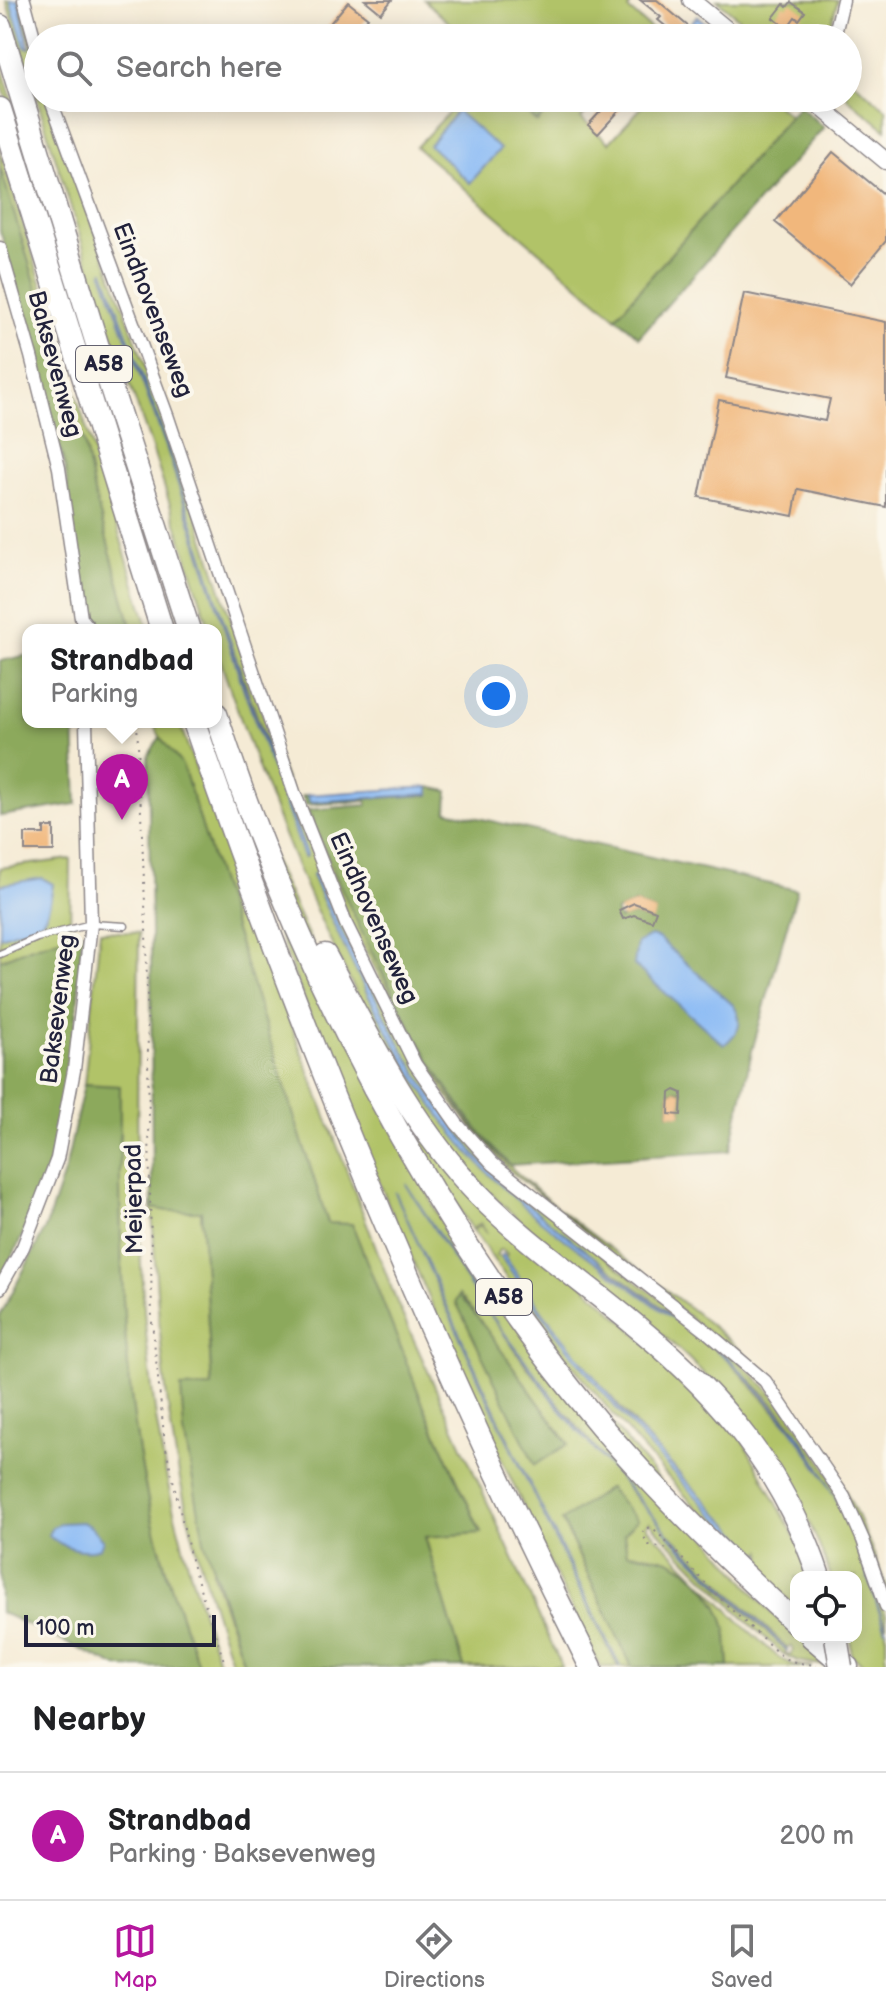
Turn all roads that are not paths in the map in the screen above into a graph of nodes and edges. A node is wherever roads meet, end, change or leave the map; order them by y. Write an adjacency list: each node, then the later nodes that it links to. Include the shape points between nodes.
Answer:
1 (24, 0): 4 (street)
2 (691, 0): 5 (street)
3 (843, 0): 6 (street)
4 (30, 24)
5 (720, 24)
6 (837, 24)
7 (0, 26): 8 (highway, A58)
8 (24, 103)
9 (0, 109): 16 (highway, A58)
10 (27, 112): 17 (highway, A58)
11 (55, 112): 28 (street, Eindhovenseweg, via 167,415 294,792 346,924 415,1064 493,1164 765,1381 844,1497)
12 (829, 112): 13 (street)
13 (886, 161)
14 (0, 248): 15 (street, Baksevenweg, via 48,421)
15 (86, 624)
16 (160, 624)
17 (187, 624)
18 (86, 728): 22 (street, Baksevenweg)
19 (196, 728): 26 (highway, via 279,958 363,1167)
20 (221, 728): 21 (highway, A58)
21 (292, 913): 27 (highway, via 324,954 435,1145 497,1213 641,1329 731,1416 791,1507); 29 (highway, A58, via 365,1073 463,1238 531,1335 612,1437)
22 (91, 924): 23 (lane); 24 (lane); 25 (street, Baksevenweg, via 74,1070 57,1159 23,1247)
23 (125, 926)
24 (0, 954)
25 (0, 1288)
26 (543, 1567): 32 (highway); 33 (highway)
27 (817, 1571)
28 (886, 1606)
29 (790, 1618)
30 (819, 1643): 35 (highway)
31 (837, 1643): 34 (highway, bridge)
32 (574, 1667)
33 (591, 1667)
34 (841, 1667)
35 (847, 1667)

